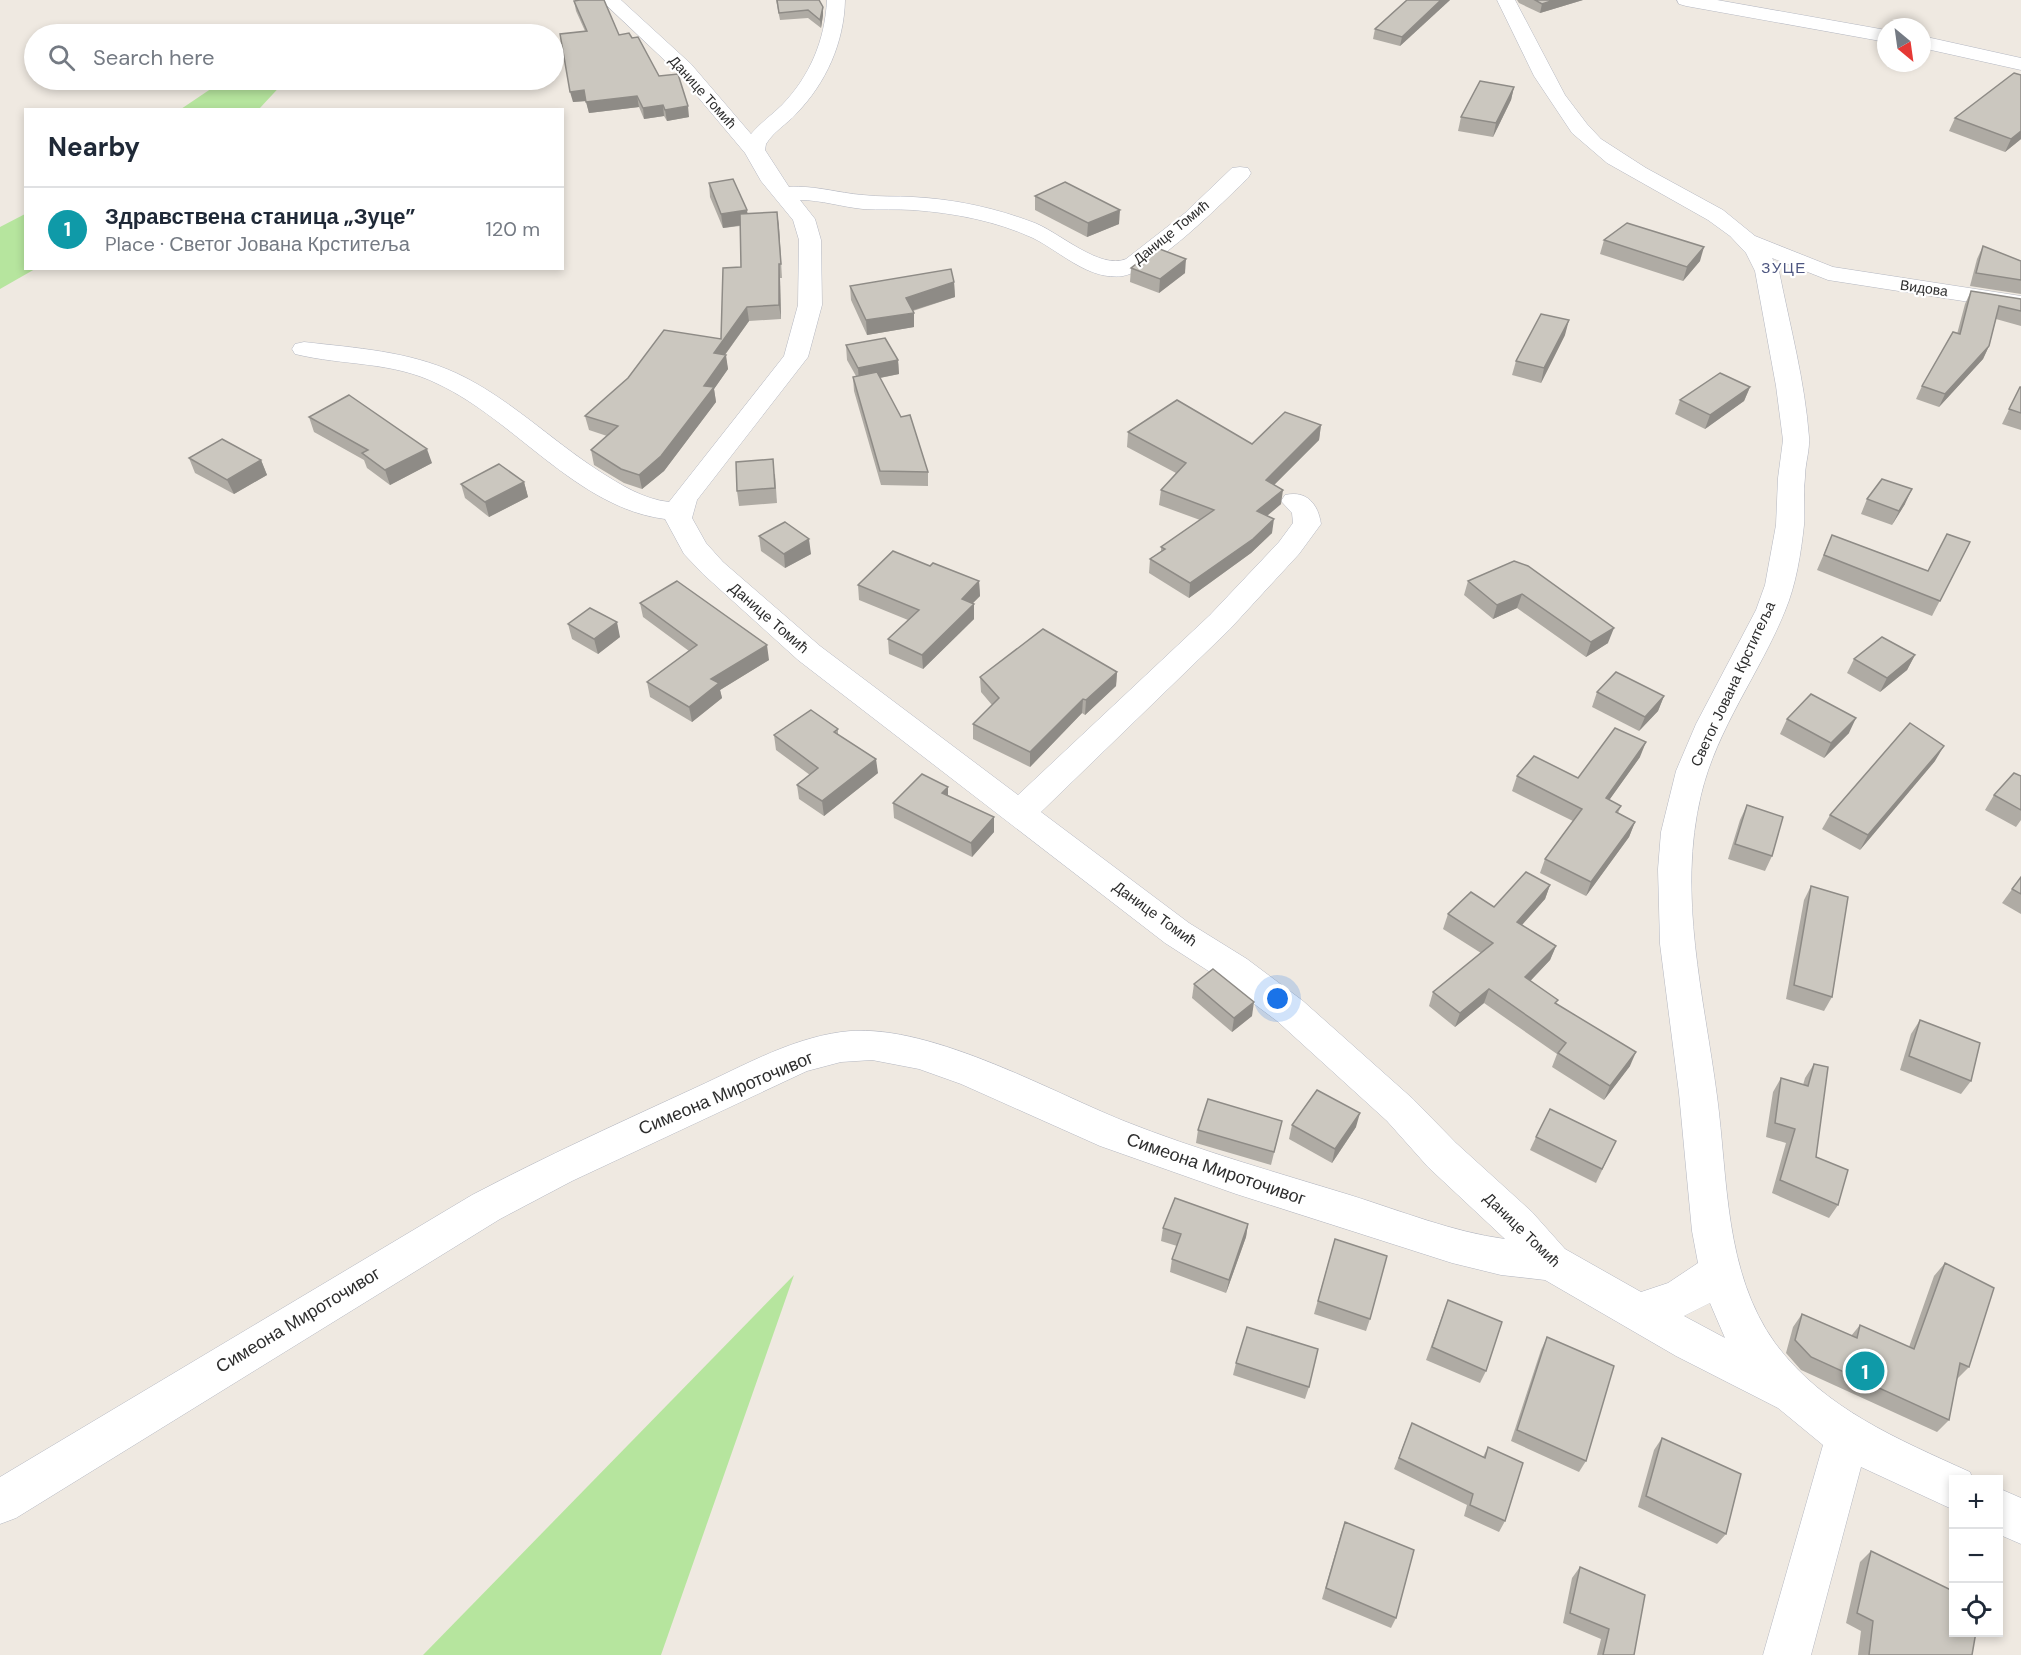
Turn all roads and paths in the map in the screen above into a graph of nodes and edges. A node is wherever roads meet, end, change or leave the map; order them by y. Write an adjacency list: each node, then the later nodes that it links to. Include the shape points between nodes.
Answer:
1 (610, 0): 8 (street, Данице Томић)
2 (836, 0): 8 (street, via 834,31 821,64 800,97)
3 (1506, 0): 11 (street, Светог Јована Крститеља, via 1552,88 1585,135 1608,155 1720,219)
4 (1686, 0): 5 (street)
5 (1877, 34)
6 (1931, 44): 7 (street)
7 (2021, 64)
8 (754, 136): 10 (street, Данице Томић, via 769,176)
9 (1240, 172): 10 (street, Данице Томић, via 1185,224 1134,264 1115,271 1101,268 1045,235 996,218 922,204 870,203 807,192)
10 (784, 194): 17 (street, Данице Томић, via 804,219 810,240 810,305 796,357 684,499)
11 (1751, 242): 12 (street, Видова); 13 (street, Светог Јована Крститеља, via 1761,256)
12 (1827, 273): 13 (street, Видова, via 1800,276); 14 (street, Видова)
13 (1771, 286): 20 (street, Светог Јована Крститеља, via 1796,440 1785,555 1770,610 1694,765 1679,828 1673,883 1710,1224)
14 (2021, 303)
15 (304, 349): 17 (street, via 396,360 447,378 488,402 605,487 645,508)
16 (1295, 501): 18 (street, via 1305,511 1307,524 1289,548 1220,622)
17 (680, 512): 18 (street, Данице Томић, via 678,518 694,548 728,582 809,653)
18 (1020, 812): 19 (street, Данице Томић, via 1177,933 1290,1011 1400,1110)
19 (1551, 1262): 21 (street, Данице Томић); 25 (street, Симеона Мироточивог, via 1501,1257 1452,1245 1236,1177 1114,1134 974,1073 920,1054 872,1045 841,1047 800,1057 579,1159 486,1207)
20 (1720, 1270): 21 (street, via 1707,1284 1681,1299); 22 (street, Светог Јована Крститеља, via 1731,1305 1747,1335)
21 (1638, 1312): 22 (street, Данице Томић)
22 (1794, 1394): 23 (street, Светог Јована Крститеља)
23 (1848, 1436): 24 (street, Светог Јована Крститеља); 28 (street)
24 (1949, 1486)
25 (0, 1502)
26 (2003, 1512): 27 (street)
27 (2021, 1521)
28 (1787, 1655)

